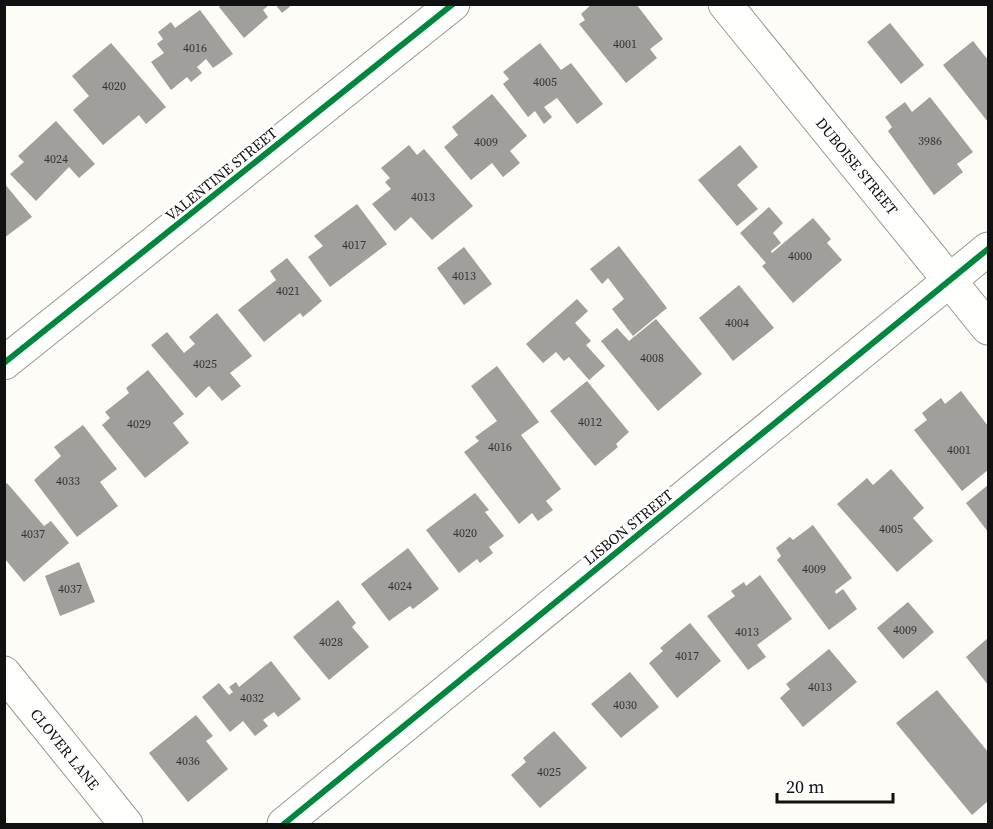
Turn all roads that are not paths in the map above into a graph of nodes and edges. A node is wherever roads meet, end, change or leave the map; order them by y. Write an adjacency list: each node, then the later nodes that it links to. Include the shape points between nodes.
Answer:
1 (453, 4): 6 (street, VALENTINE STREET)
2 (725, 4): 4 (street, DUBOISE STREET)
3 (988, 249): 4 (street, LISBON STREET)
4 (949, 279): 5 (street, DUBOISE STREET); 9 (street, LISBON STREET)
5 (988, 328)
6 (4, 363)
7 (4, 673): 8 (street, CLOVER LANE)
8 (126, 825)
9 (284, 825)

